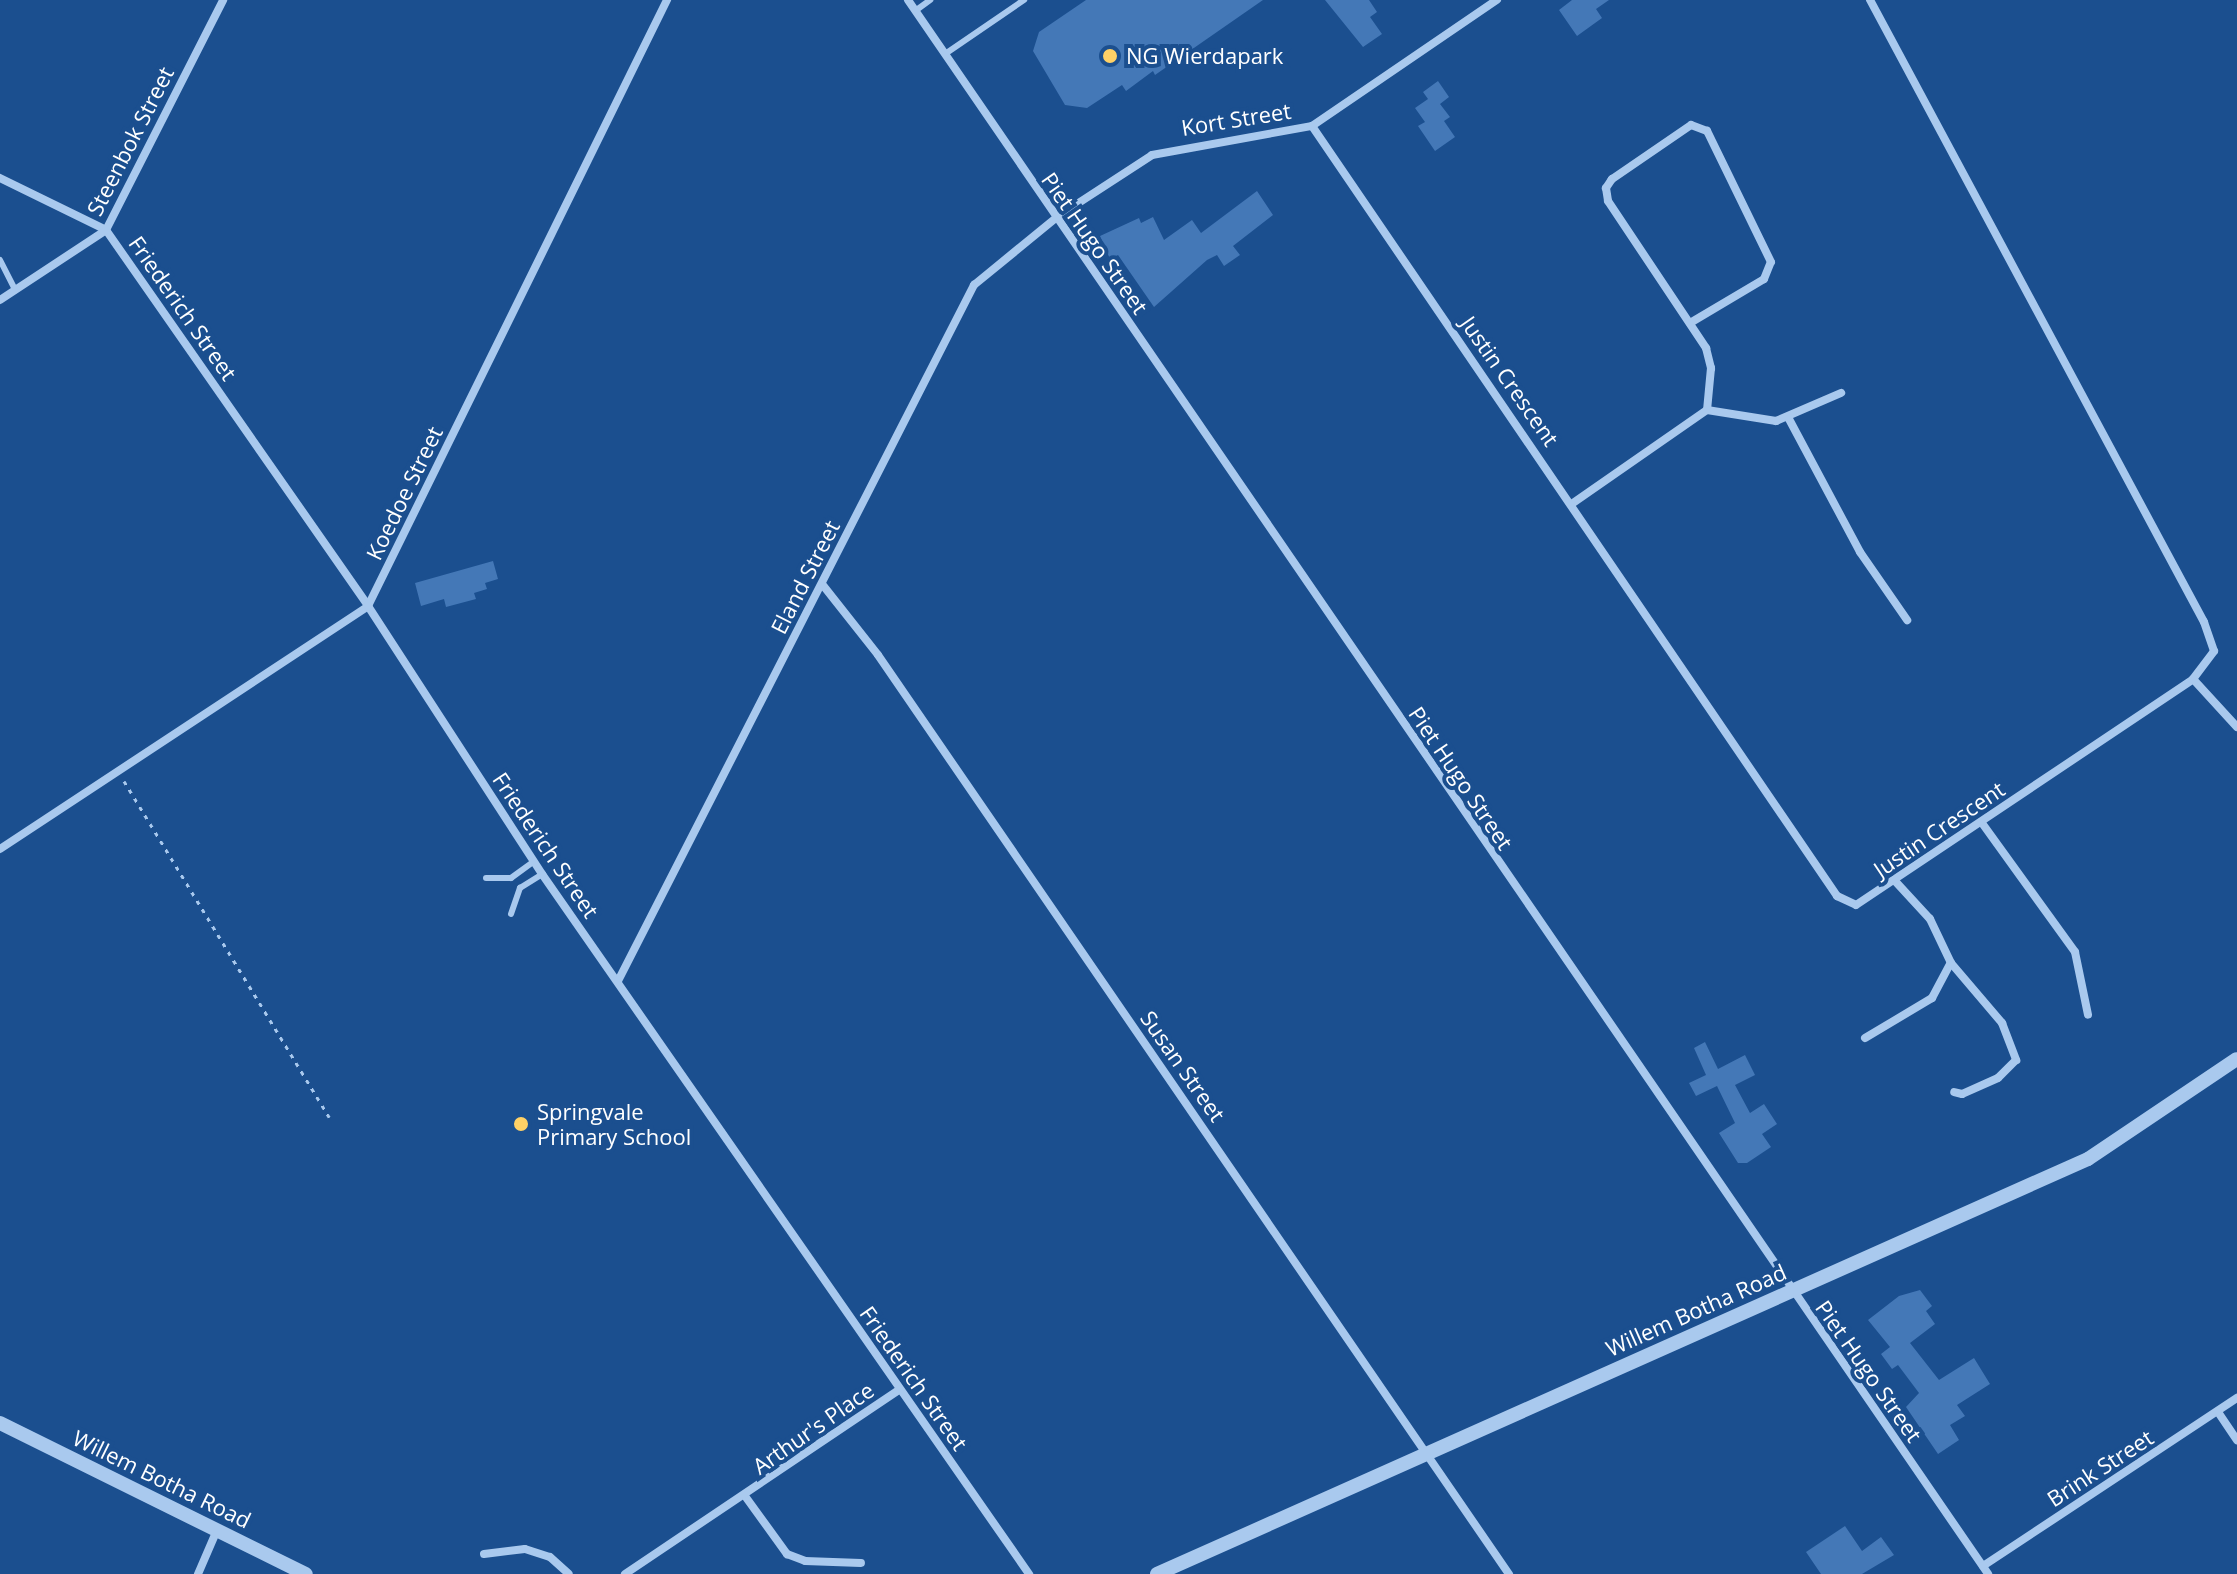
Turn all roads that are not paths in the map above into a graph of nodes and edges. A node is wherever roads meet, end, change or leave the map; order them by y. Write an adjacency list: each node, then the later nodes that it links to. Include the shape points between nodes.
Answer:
1 (223, 0): 13 (street, Steenbok Street)
2 (667, 0): 23 (street, Koedoe Street)
3 (908, 0): 8 (street, Piet Hugo Street)
4 (930, 0): 8 (lane)
5 (1024, 0): 9 (lane)
6 (1497, 0): 10 (street, Kort Street)
7 (1870, 0): 25 (street, Justin Crescent, via 2207,629 2214,651)
8 (915, 11): 9 (street, Piet Hugo Street)
9 (945, 54): 12 (street, Piet Hugo Street)
10 (1312, 126): 12 (street, Kort Street, via 1164,150); 21 (street, Justin Crescent)
11 (0, 178): 13 (street, Friederich Street)
12 (1057, 217): 22 (street, Eland Street, via 969,292); 40 (street, Piet Hugo Street)
13 (106, 230): 15 (street, Steenbok Street); 23 (street, Friederich Street)
14 (0, 260): 15 (lane)
15 (15, 290): 16 (street, Steenbok Street)
16 (0, 300)
17 (1690, 323): 17 (street, via 1764,279 1771,262 1707,131 1691,125 1606,188 1608,201); 19 (street, via 1711,368)
18 (1841, 393): 20 (street)
19 (1707, 410): 20 (street); 21 (street)
20 (1789, 419): 24 (street, via 1872,572)
21 (1573, 503): 32 (street, Justin Crescent, via 1842,902 1864,903)
22 (822, 584): 35 (street, Eland Street); 46 (street, Susan Street, via 878,655)
23 (368, 606): 28 (street); 29 (street, Friederich Street)
24 (1907, 620)
25 (2193, 679): 26 (street); 27 (street, Justin Crescent)
26 (2237, 727)
27 (1982, 823): 32 (street, Justin Crescent); 36 (street, via 2075,952)
28 (0, 849)
29 (533, 862): 30 (street, Friederich Street); 31 (lane, via 511,878)
30 (542, 874): 33 (lane, via 520,888); 35 (street, Friederich Street)
31 (486, 878)
32 (1895, 881): 34 (street, via 1930,919)
33 (511, 914)
34 (1951, 963): 37 (street, via 1932,998); 39 (street, via 2002,1023 2016,1060 1998,1078 1962,1094)
35 (618, 981): 41 (street, Friederich Street)
36 (2088, 1015)
37 (1865, 1038)
38 (2237, 1059): 40 (street, Willem Botha Road, via 2094,1156)
39 (1954, 1092)
40 (1792, 1291): 46 (street, Willem Botha Road); 51 (street, Piet Hugo Street)
41 (900, 1389): 47 (street, Arthur's Place); 56 (street, Friederich Street)
42 (2237, 1398): 43 (street, Brink Street)
43 (2218, 1412): 45 (street); 51 (street, Brink Street)
44 (0, 1423): 48 (street, Willem Botha Road)
45 (2237, 1440)
46 (1429, 1455): 57 (street, Willem Botha Road); 58 (street, Susan Street)
47 (745, 1496): 50 (street, Arthur's Place, via 787,1554 805,1561); 55 (street, Arthur's Place)
48 (217, 1530): 52 (street); 53 (street, Willem Botha Road)
49 (484, 1554): 54 (street, via 525,1549 550,1557)
50 (861, 1563)
51 (1985, 1570)
52 (198, 1574)
53 (306, 1574)
54 (569, 1574)
55 (625, 1574)
56 (1029, 1574)
57 (1157, 1574)
58 (1509, 1574)

